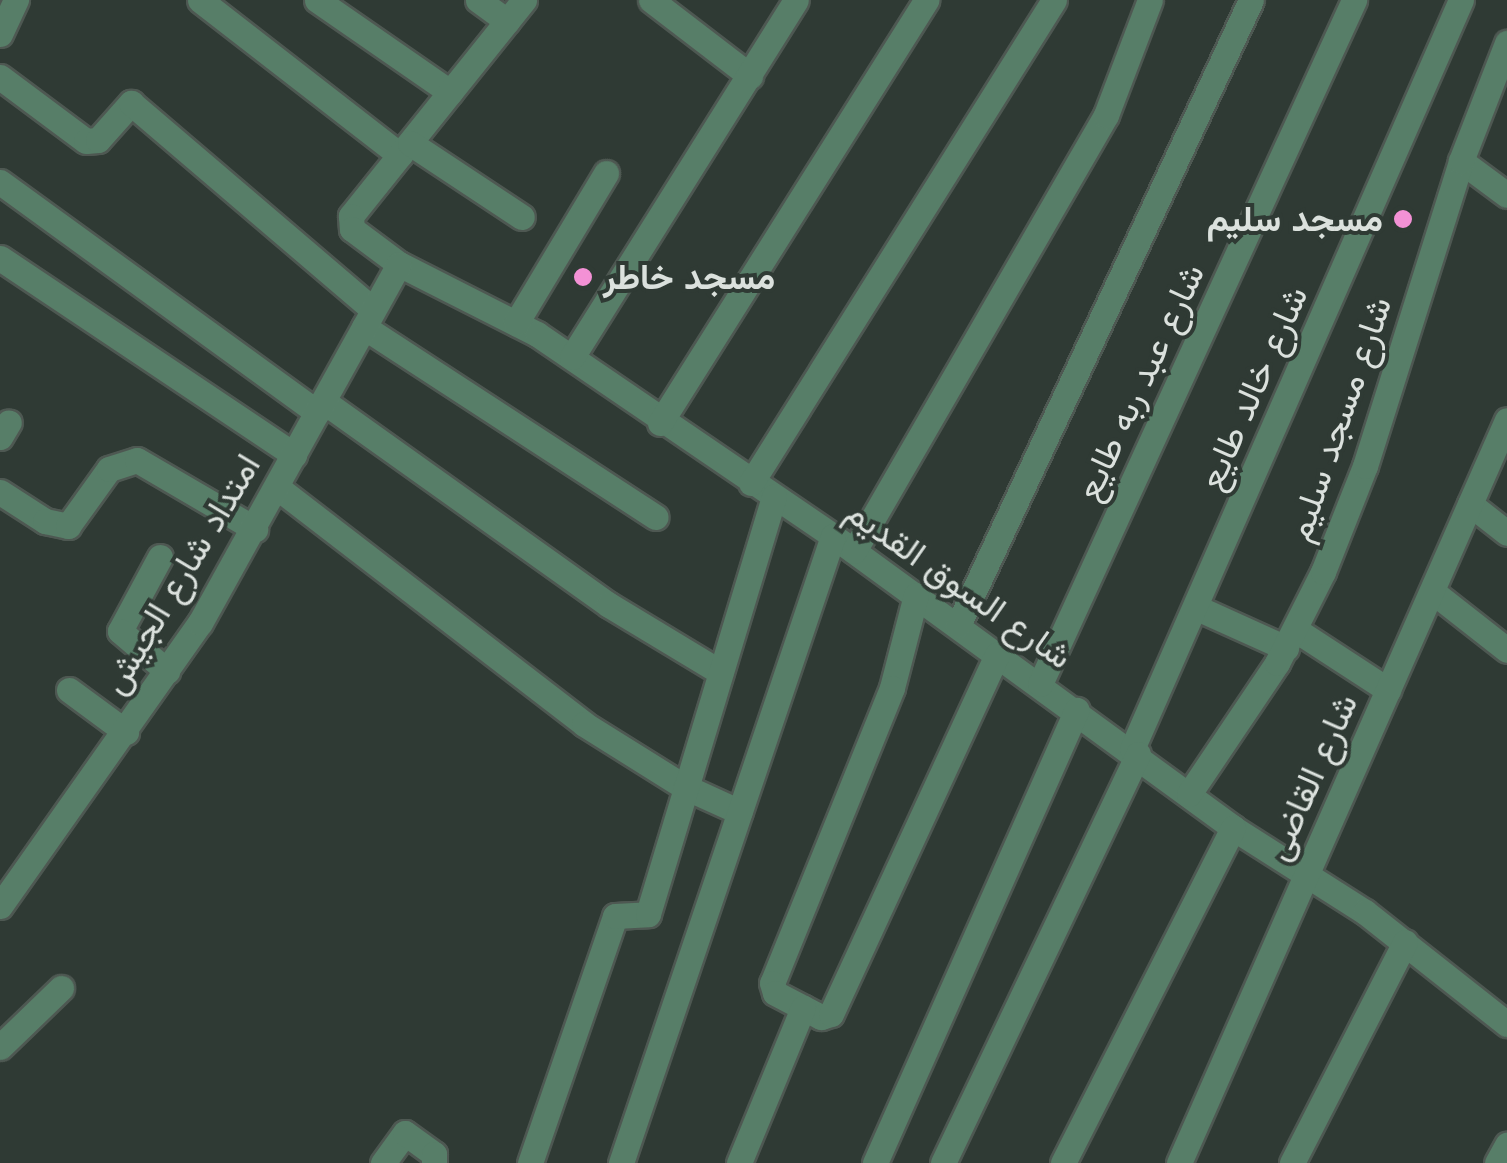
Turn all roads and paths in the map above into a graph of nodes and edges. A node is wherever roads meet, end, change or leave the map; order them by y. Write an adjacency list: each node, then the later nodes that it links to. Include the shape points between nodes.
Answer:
1 (16, 0): 15 (street)
2 (200, 0): 20 (street)
3 (317, 0): 19 (street)
4 (478, 0): 14 (street)
5 (524, 0): 14 (street)
6 (651, 0): 17 (street)
7 (796, 0): 17 (street)
8 (926, 0): 33 (street)
9 (1054, 0): 35 (street)
10 (1150, 0): 43 (street, via 1106,115)
11 (1251, 0): 48 (street)
12 (1354, 0): 54 (street, شارع عبد ربه طايع)
13 (1462, 0): 47 (street, شارع خالد طايع)
14 (507, 21): 19 (street)
15 (0, 34)
16 (1507, 43): 21 (street, شارع مسجد سليم)
17 (750, 76): 30 (street)
18 (0, 77): 28 (street, via 86,141 98,140 131,102)
19 (450, 92): 20 (street)
20 (405, 149): 25 (street); 27 (street, شارع السوق القديم, via 351,216 352,229)
21 (1461, 160): 24 (street); 49 (street, شارع مسجد سليم, via 1365,466)
22 (606, 173): 29 (street)
23 (0, 182): 31 (street)
24 (1507, 195)
25 (522, 218)
26 (0, 258): 34 (street)
27 (399, 264): 28 (street, امتداد شارع الجيش); 29 (street, شارع السوق القديم)
28 (369, 318): 31 (street, امتداد شارع الجيش); 40 (street)
29 (516, 323): 30 (street, شارع السوق القديم)
30 (572, 357): 33 (street, شارع السوق القديم)
31 (320, 407): 34 (street, امتداد شارع الجيش); 53 (street, via 609,606)
32 (1507, 420): 39 (street, شارع القاضى)
33 (660, 423): 35 (street, شارع السوق القديم)
34 (294, 455): 36 (street, امتداد شارع الجيش)
35 (752, 482): 38 (street, شارع السوق القديم)
36 (278, 488): 41 (street, امتداد شارع الجيش); 60 (street, via 584,724)
37 (0, 492): 41 (street, via 44,521 68,526 108,469 136,460)
38 (774, 498): 43 (street, شارع السوق القديم); 53 (street)
39 (1470, 504): 42 (street); 45 (street, شارع القاضى)
40 (656, 517)
41 (255, 529): 52 (street, امتداد شارع الجيش)
42 (1507, 532)
43 (843, 543): 46 (street, شارع السوق القديم); 62 (street)
44 (160, 557): 52 (street, via 120,632)
45 (1433, 592): 50 (street); 56 (street, شارع القاضى)
46 (916, 596): 48 (street, شارع السوق القديم); 68 (street, via 876,731 772,982 774,993)
47 (1195, 607): 49 (street); 59 (street, شارع خالد طايع)
48 (958, 625): 51 (street, شارع السوق القديم)
49 (1291, 639): 56 (street); 61 (street, شارع مسجد سليم)
50 (1507, 650)
51 (998, 654): 54 (street, شارع السوق القديم); 68 (street, via 831,1014 821,1017)
52 (167, 671): 58 (street, امتداد شارع الجيش)
53 (720, 672): 60 (street)
54 (1040, 684): 57 (street, شارع السوق القديم)
55 (69, 690): 58 (street)
56 (1388, 690): 64 (street, شارع القاضى)
57 (1076, 710): 59 (street, شارع السوق القديم); 77 (street)
58 (126, 732): 65 (street, امتداد شارع الجيش)
59 (1135, 752): 61 (street, شارع السوق القديم); 78 (street, شارع خالد طايع)
60 (686, 788): 62 (street); 74 (street, via 648,914 614,916)
61 (1190, 794): 63 (street, شارع السوق القديم)
62 (740, 812): 75 (street)
63 (1234, 828): 64 (street, شارع السوق القديم); 79 (street)
64 (1306, 872): 66 (street, شارع السوق القديم); 80 (street, شارع القاضى)
65 (1, 904)
66 (1405, 942): 69 (street, شارع السوق القديم); 81 (street)
67 (61, 988): 70 (street)
68 (803, 1008): 76 (street)
69 (1507, 1024)
70 (0, 1046)
71 (1507, 1145): 82 (street)
72 (383, 1163): 73 (street, via 401,1135 410,1134 434,1154)
73 (434, 1163)
74 (530, 1163)
75 (622, 1163)
76 (739, 1163)
77 (875, 1163)
78 (944, 1163)
79 (1063, 1163)
80 (1179, 1163)
81 (1292, 1163)
82 (1497, 1163)

